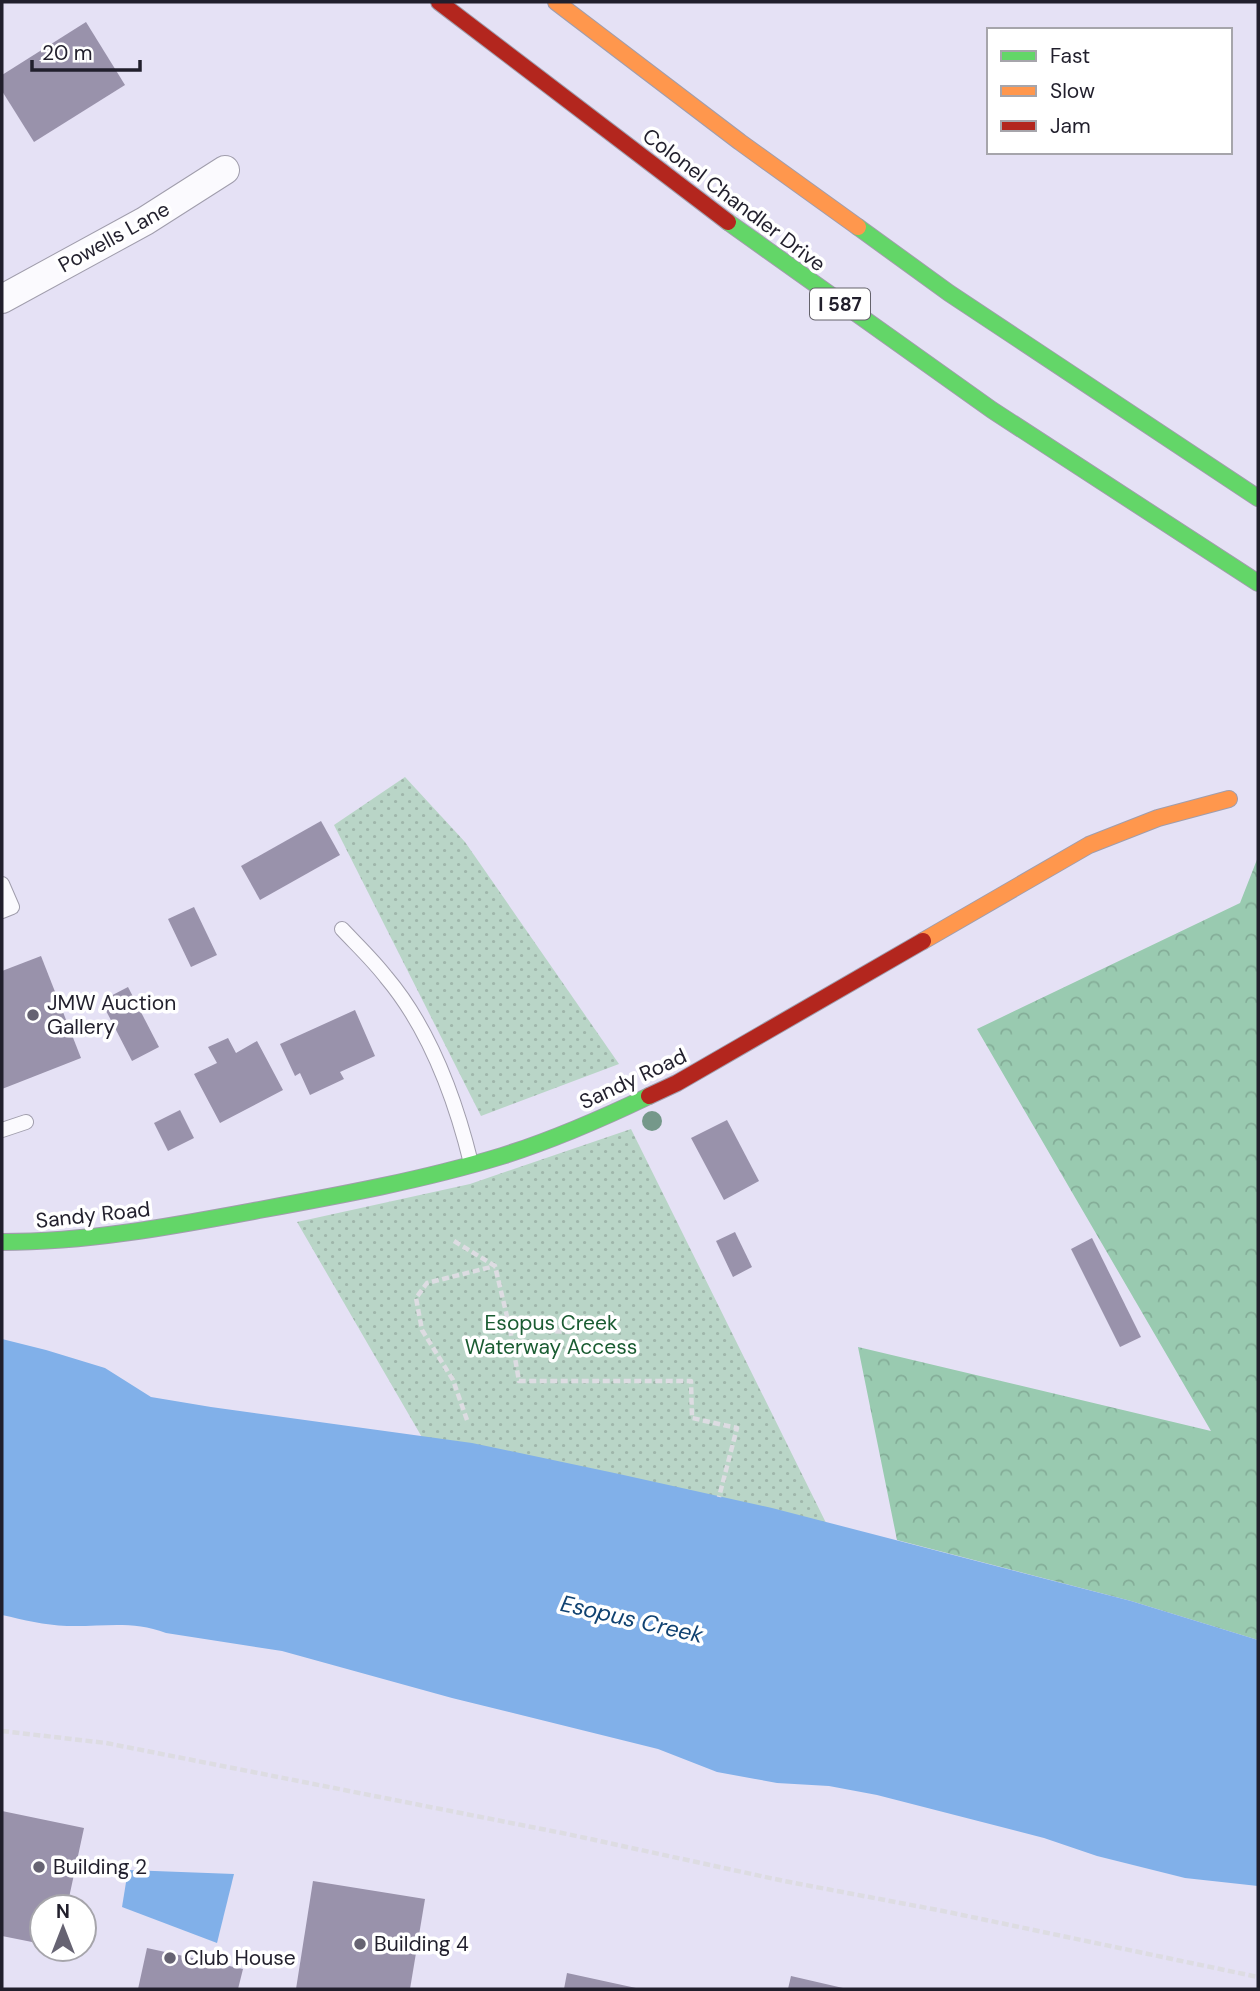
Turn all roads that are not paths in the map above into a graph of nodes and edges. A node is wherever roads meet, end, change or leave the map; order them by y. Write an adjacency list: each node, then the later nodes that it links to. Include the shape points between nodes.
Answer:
1 (439, 2): 6 (main road, Colonel Chandler Drive / I 587, via 697,200 886,337)
2 (556, 2): 5 (main road, via 948,293)
3 (225, 170): 4 (street, Powells Lane, via 145,221)
4 (2, 299)
5 (1258, 498)
6 (1258, 583)
7 (1229, 799): 13 (main road, Sandy Road, via 1176,810 1089,845 677,1083 538,1144)
8 (2, 884): 9 (lane, via 12,907)
9 (2, 911)
10 (342, 929): 13 (lane, via 388,978 409,1010 434,1056 460,1121)
11 (26, 1122): 12 (lane)
12 (2, 1130)
13 (471, 1164): 14 (main road, Sandy Road, via 161,1229)
14 (2, 1242)

